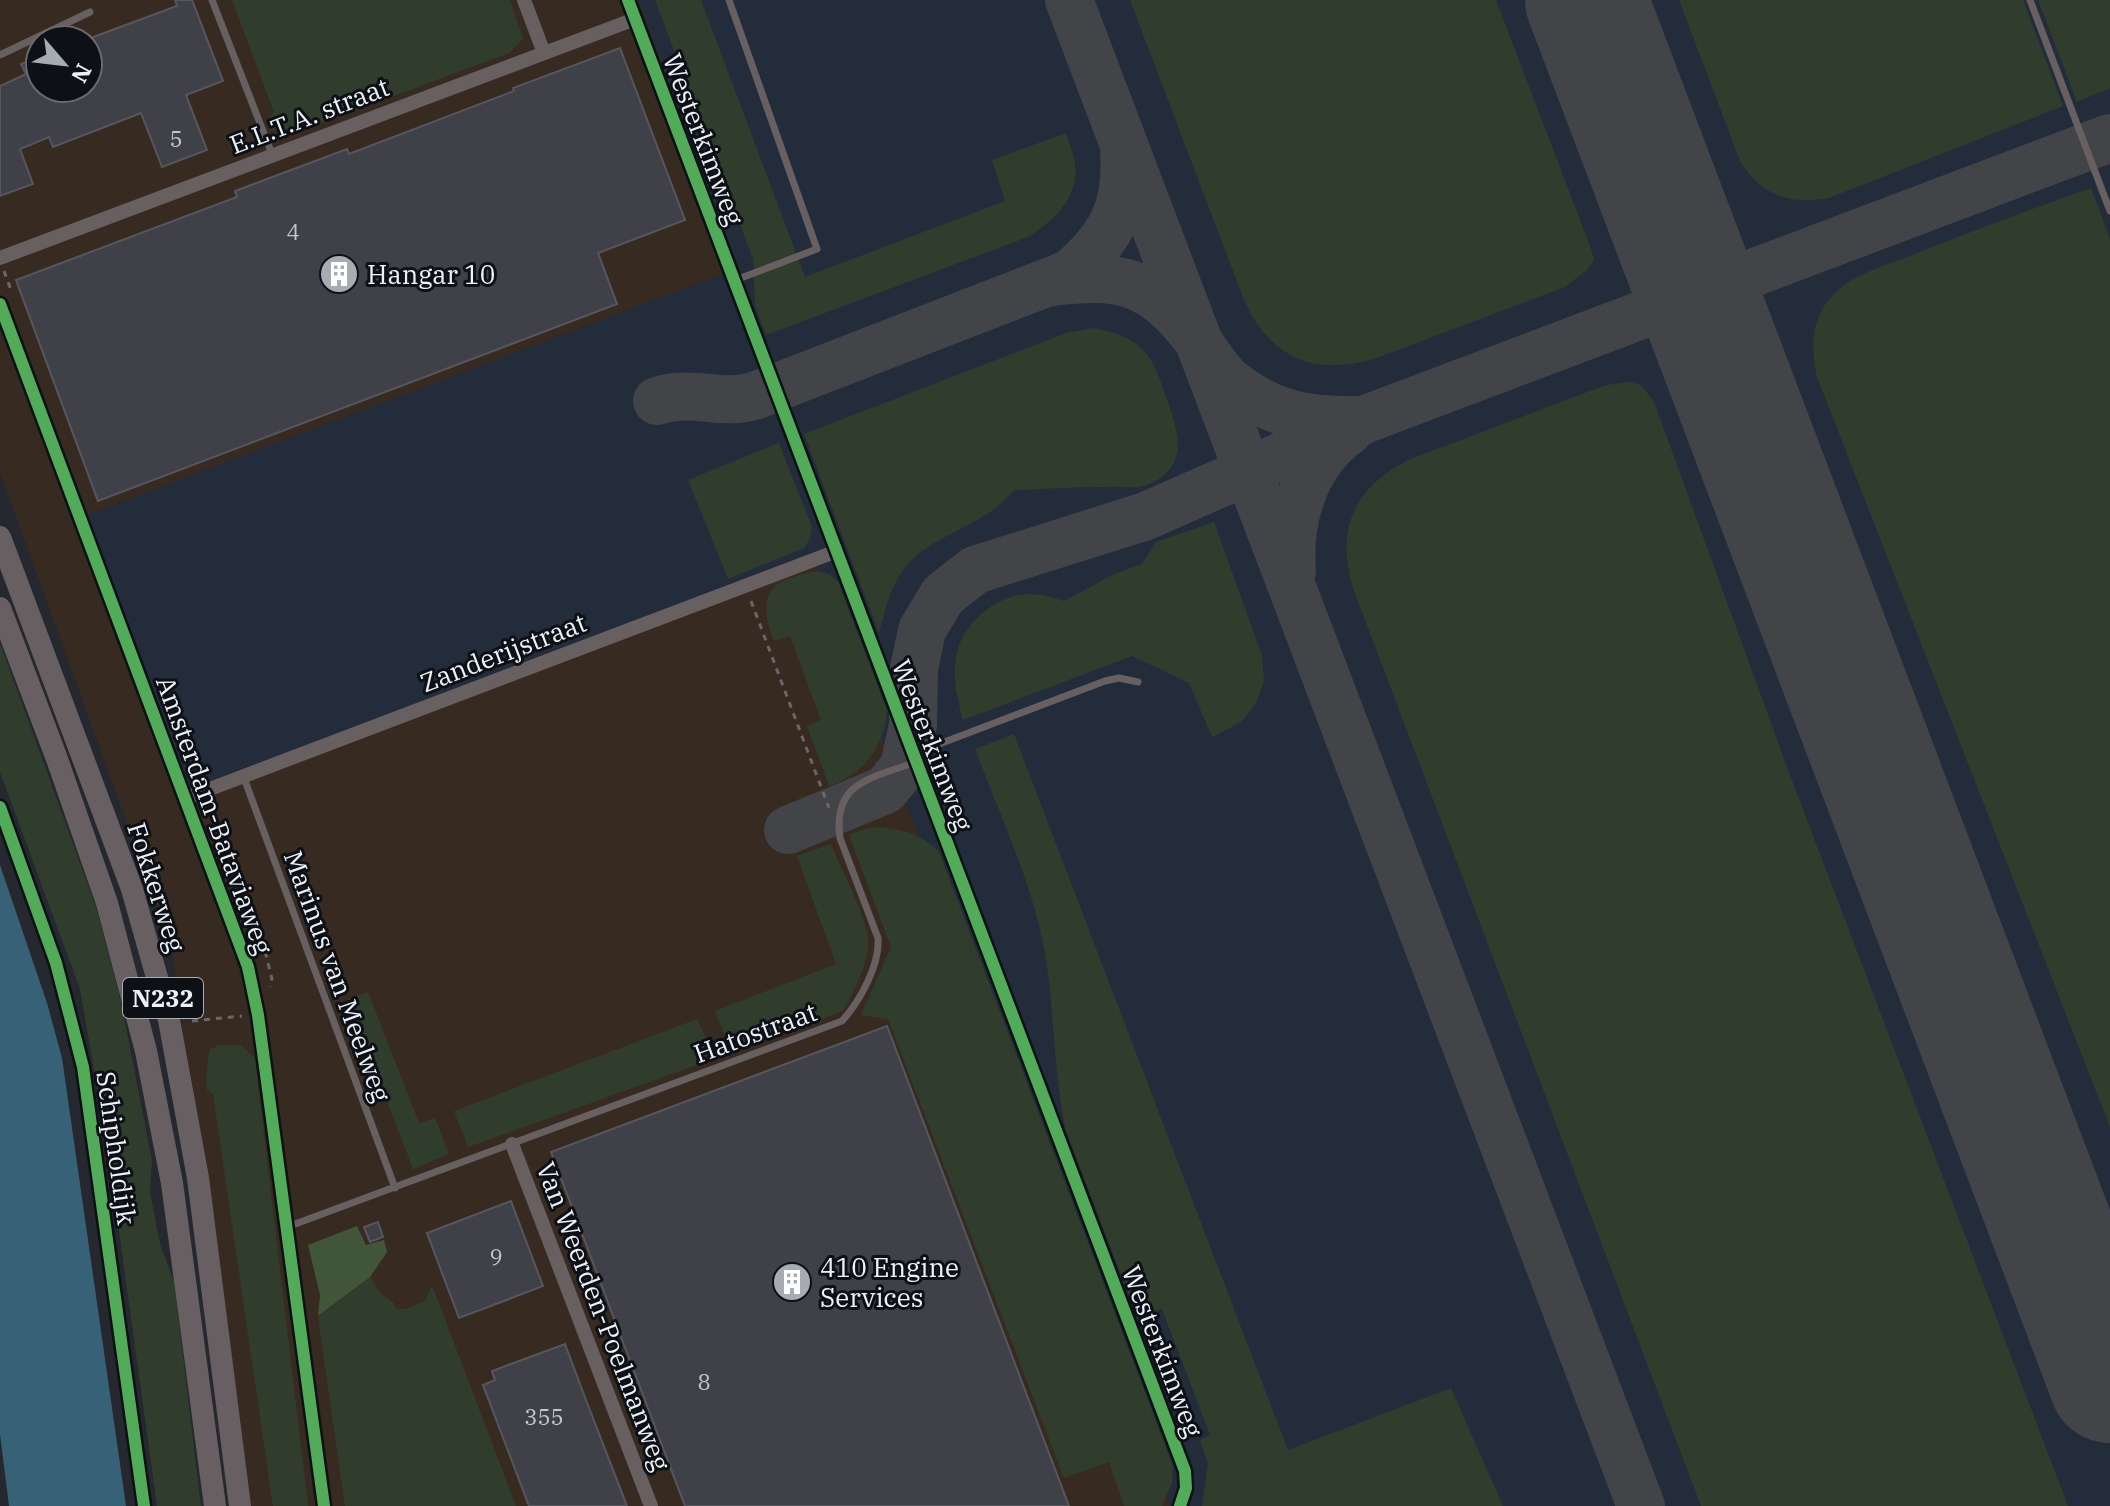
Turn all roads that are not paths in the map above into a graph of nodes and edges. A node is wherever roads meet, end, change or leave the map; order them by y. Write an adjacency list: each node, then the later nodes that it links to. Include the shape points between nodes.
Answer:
1 (212, 0): 10 (lane)
2 (524, 0): 8 (street)
3 (628, 0): 7 (street, Westerkimweg)
4 (729, 0): 13 (lane, via 817,249)
5 (2030, 0): 11 (lane)
6 (90, 12): 9 (lane)
7 (635, 19): 8 (street, E.L.T.A. straat); 13 (street, Westerkimweg)
8 (544, 53): 10 (street, E.L.T.A. straat)
9 (0, 55)
10 (272, 154): 12 (street, E.L.T.A. straat)
11 (2110, 211)
12 (0, 258)
13 (733, 281): 16 (street, Westerkimweg)
14 (0, 304): 21 (street, Amsterdam-Bataviaweg)
15 (0, 537): 26 (main road, Fokkerweg / N232, via 132,889 169,1020 198,1178)
16 (837, 551): 19 (street, Westerkimweg); 20 (street, Zanderijstraat)
17 (0, 608): 25 (main road, Fokkerweg / N232, via 107,903 139,1023 172,1183)
18 (1138, 682): 19 (lane, via 1105,681)
19 (915, 758): 22 (lane, Hatostraat, via 850,789 842,803 840,838 879,951 842,1021); 29 (street, Westerkimweg, via 1185,1471)
20 (244, 778): 21 (street, Zanderijstraat); 23 (lane, Marinus van Meelweg)
21 (186, 798): 24 (street, Amsterdam-Bataviaweg, via 244,954 258,1015)
22 (512, 1144): 23 (lane, Hatostraat); 28 (street, Van Weerden-Poelmanweg)
23 (395, 1188): 24 (lane, Hatostraat)
24 (287, 1227): 27 (street, Amsterdam-Bataviaweg)
25 (215, 1506)
26 (240, 1506)
27 (324, 1506)
28 (651, 1506)
29 (1180, 1506)

